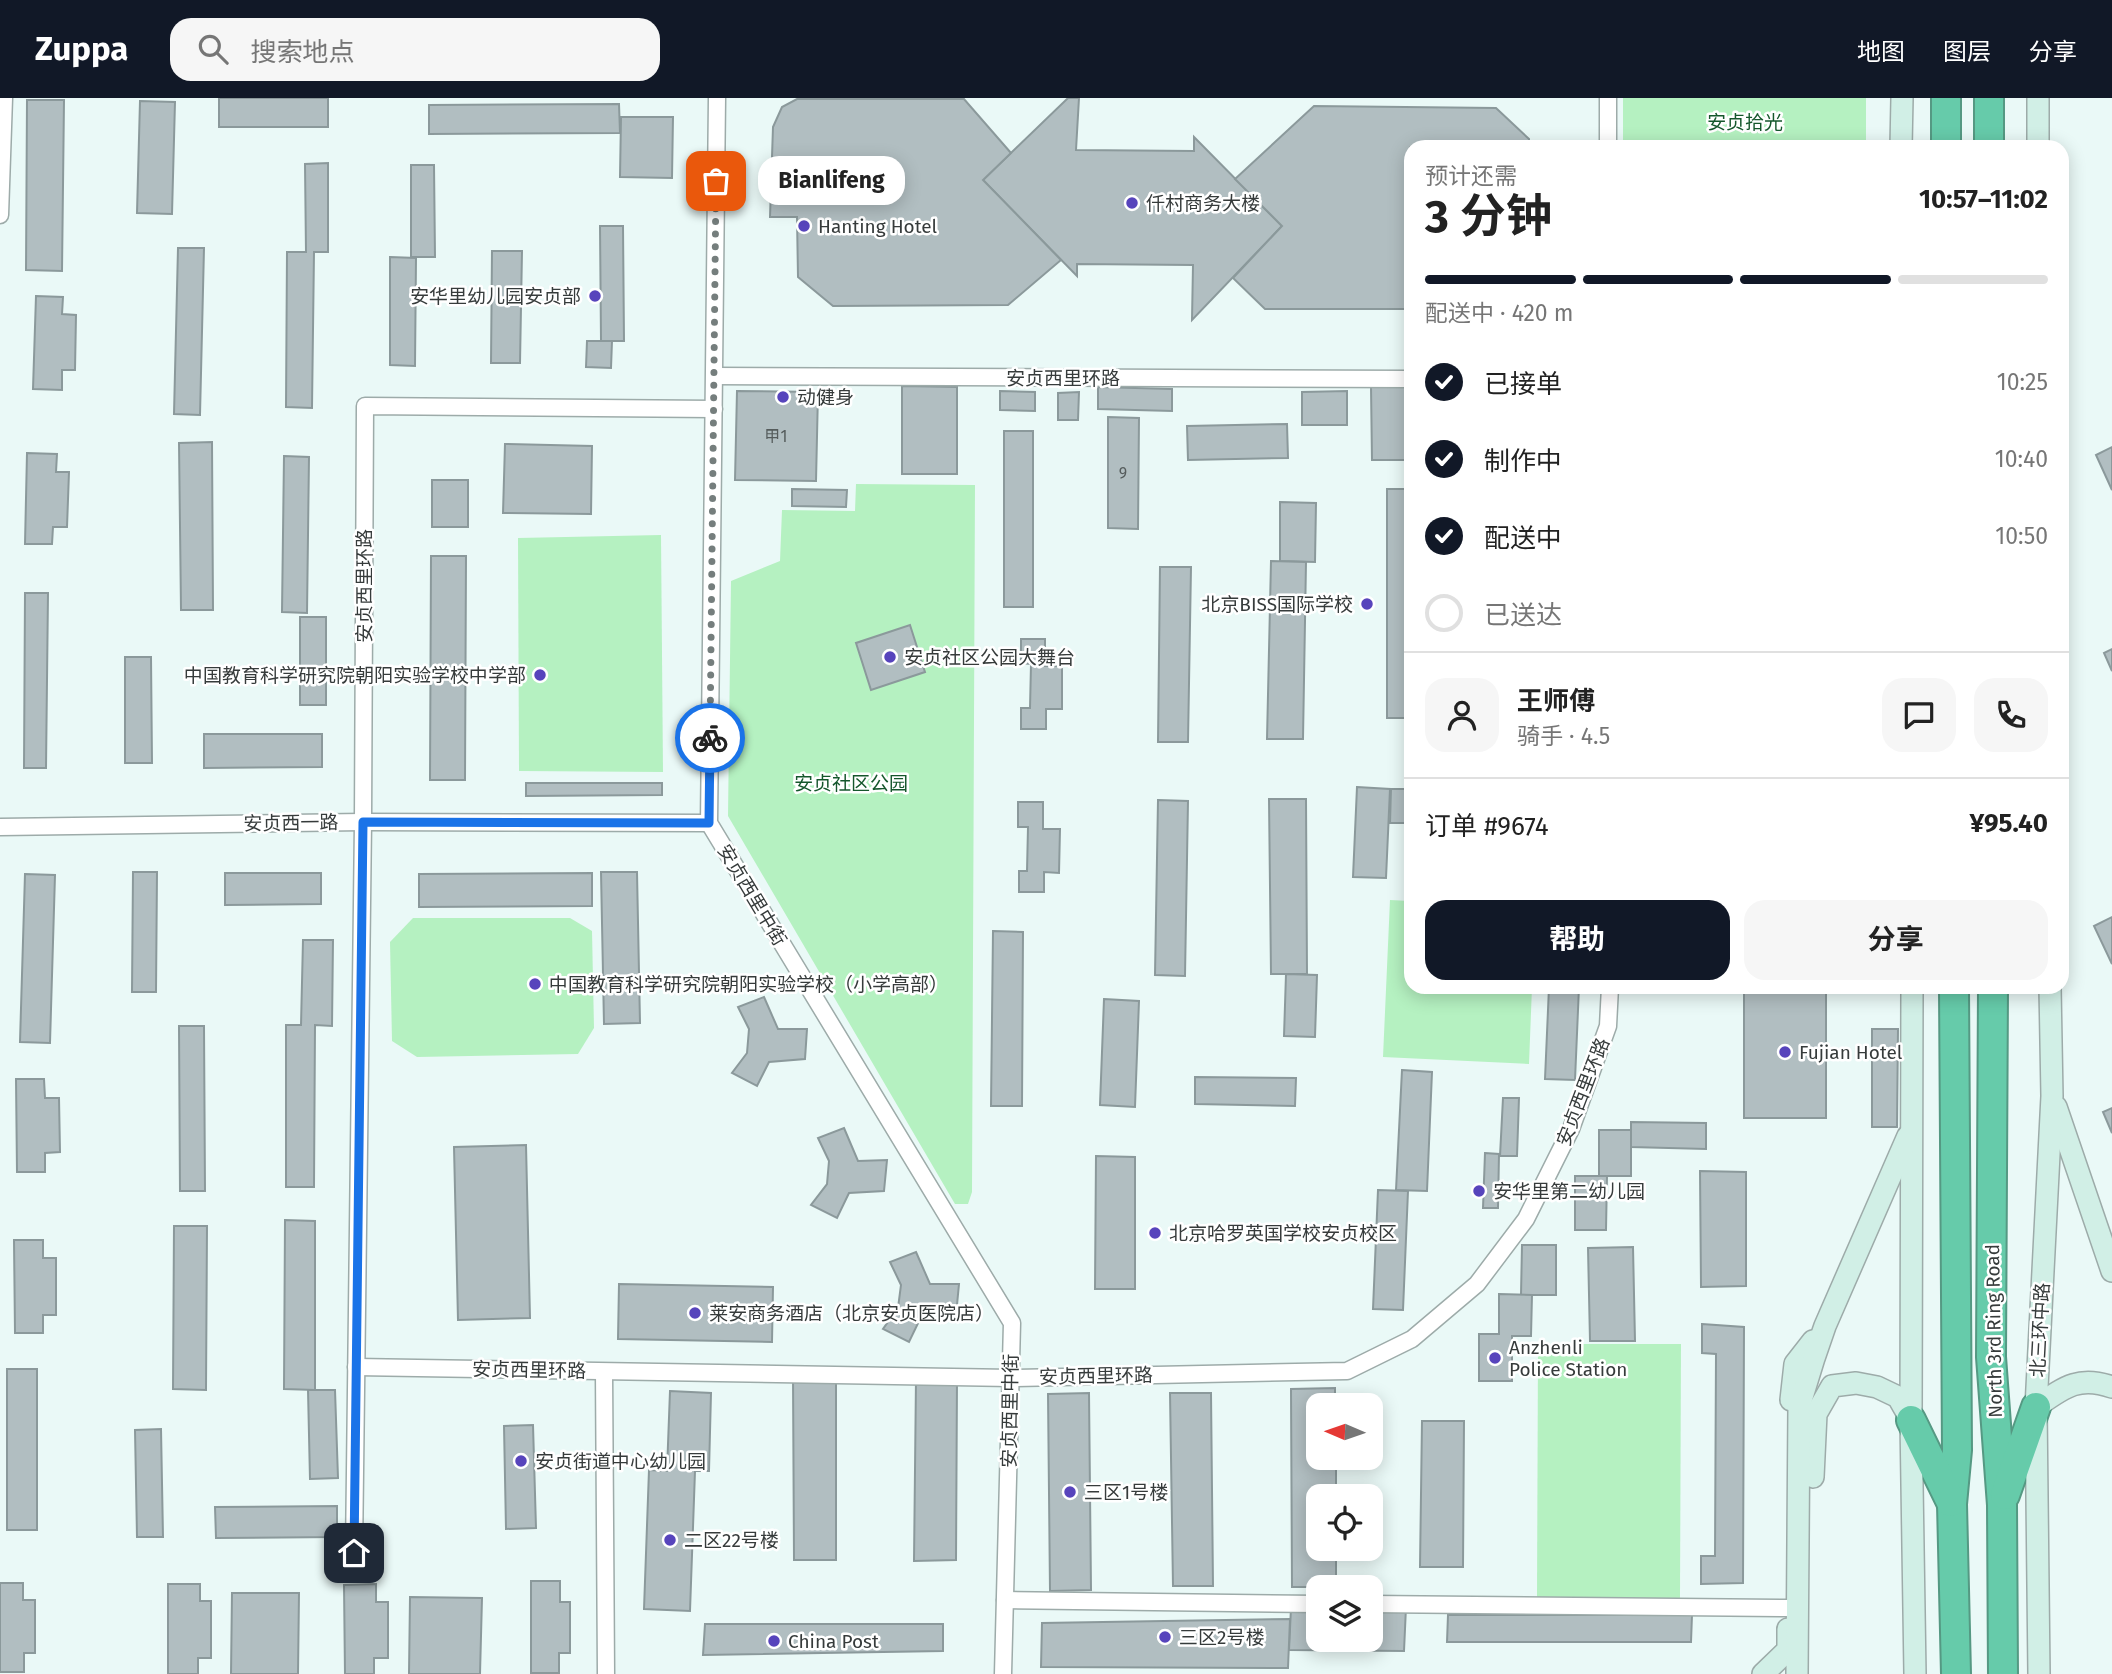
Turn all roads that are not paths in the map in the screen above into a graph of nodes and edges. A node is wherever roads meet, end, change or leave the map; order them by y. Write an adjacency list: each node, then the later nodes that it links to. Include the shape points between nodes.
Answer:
1 (4, 98): 13 (street)
2 (717, 98): 14 (street, 安贞西里中街)
3 (1608, 98): 8 (street)
4 (1902, 98): 9 (street)
5 (1946, 98): 10 (highway)
6 (1989, 98): 11 (highway)
7 (2038, 98): 12 (street)
8 (1608, 140)
9 (1901, 140)
10 (1946, 140)
11 (1989, 140)
12 (2038, 140)
13 (0, 215)
14 (715, 376): 15 (street, 安贞西里环路); 16 (street, 安贞西里中街)
15 (1404, 379)
16 (715, 409): 17 (street, 安贞西里环路, via 365,406); 18 (street, 安贞西里中街)
17 (363, 822): 18 (street, 安贞西一路); 19 (street, 安贞西一路); 29 (street, 安贞西里环路)
18 (709, 823): 31 (street, 安贞西里中街, via 1012,1323)
19 (0, 827)
20 (1610, 994): 31 (street, 安贞西里环路, via 1608,1026 1571,1129 1526,1219 1477,1284 1412,1339 1347,1371)
21 (1912, 994): 26 (street)
22 (1954, 994): 35 (highway, North 3rd Ring Road, via 1956,1450)
23 (1993, 994): 36 (highway, North 3rd Ring Road, via 1991,1357)
24 (2050, 994): 25 (street, 北三环中路)
25 (2052, 1096): 27 (street); 33 (street, 北三环中路)
26 (1912, 1125): 28 (street); 34 (street)
27 (2112, 1271)
28 (1825, 1326): 41 (street, via 1795,1364 1788,1420); 45 (street, via 1799,1407)
29 (356, 1367): 30 (street, 安贞西里环路); 37 (street, 安贞西里环路)
30 (604, 1372): 31 (street, 安贞西里环路); 42 (street)
31 (1011, 1378): 38 (street, 安贞西里中街)
32 (2112, 1387): 33 (street, via 2092,1382 2067,1386)
33 (2036, 1407): 36 (highway); 50 (street, 北三环中路)
34 (1911, 1420): 35 (highway); 46 (street, via 1898,1397 1856,1383 1832,1386 1816,1414); 47 (street)
35 (1952, 1504): 48 (highway, North 3rd Ring Road)
36 (2002, 1505): 49 (highway, North 3rd Ring Road)
37 (354, 1553)
38 (1005, 1600): 39 (street); 43 (street, 安贞西里中街)
39 (1306, 1604)
40 (1383, 1604): 41 (street)
41 (1788, 1608): 44 (street, via 1788,1650)
42 (606, 1674)
43 (1003, 1674)
44 (1763, 1674)
45 (1797, 1674)
46 (1810, 1674)
47 (1915, 1674)
48 (1956, 1674)
49 (2003, 1674)
50 (2039, 1674)

